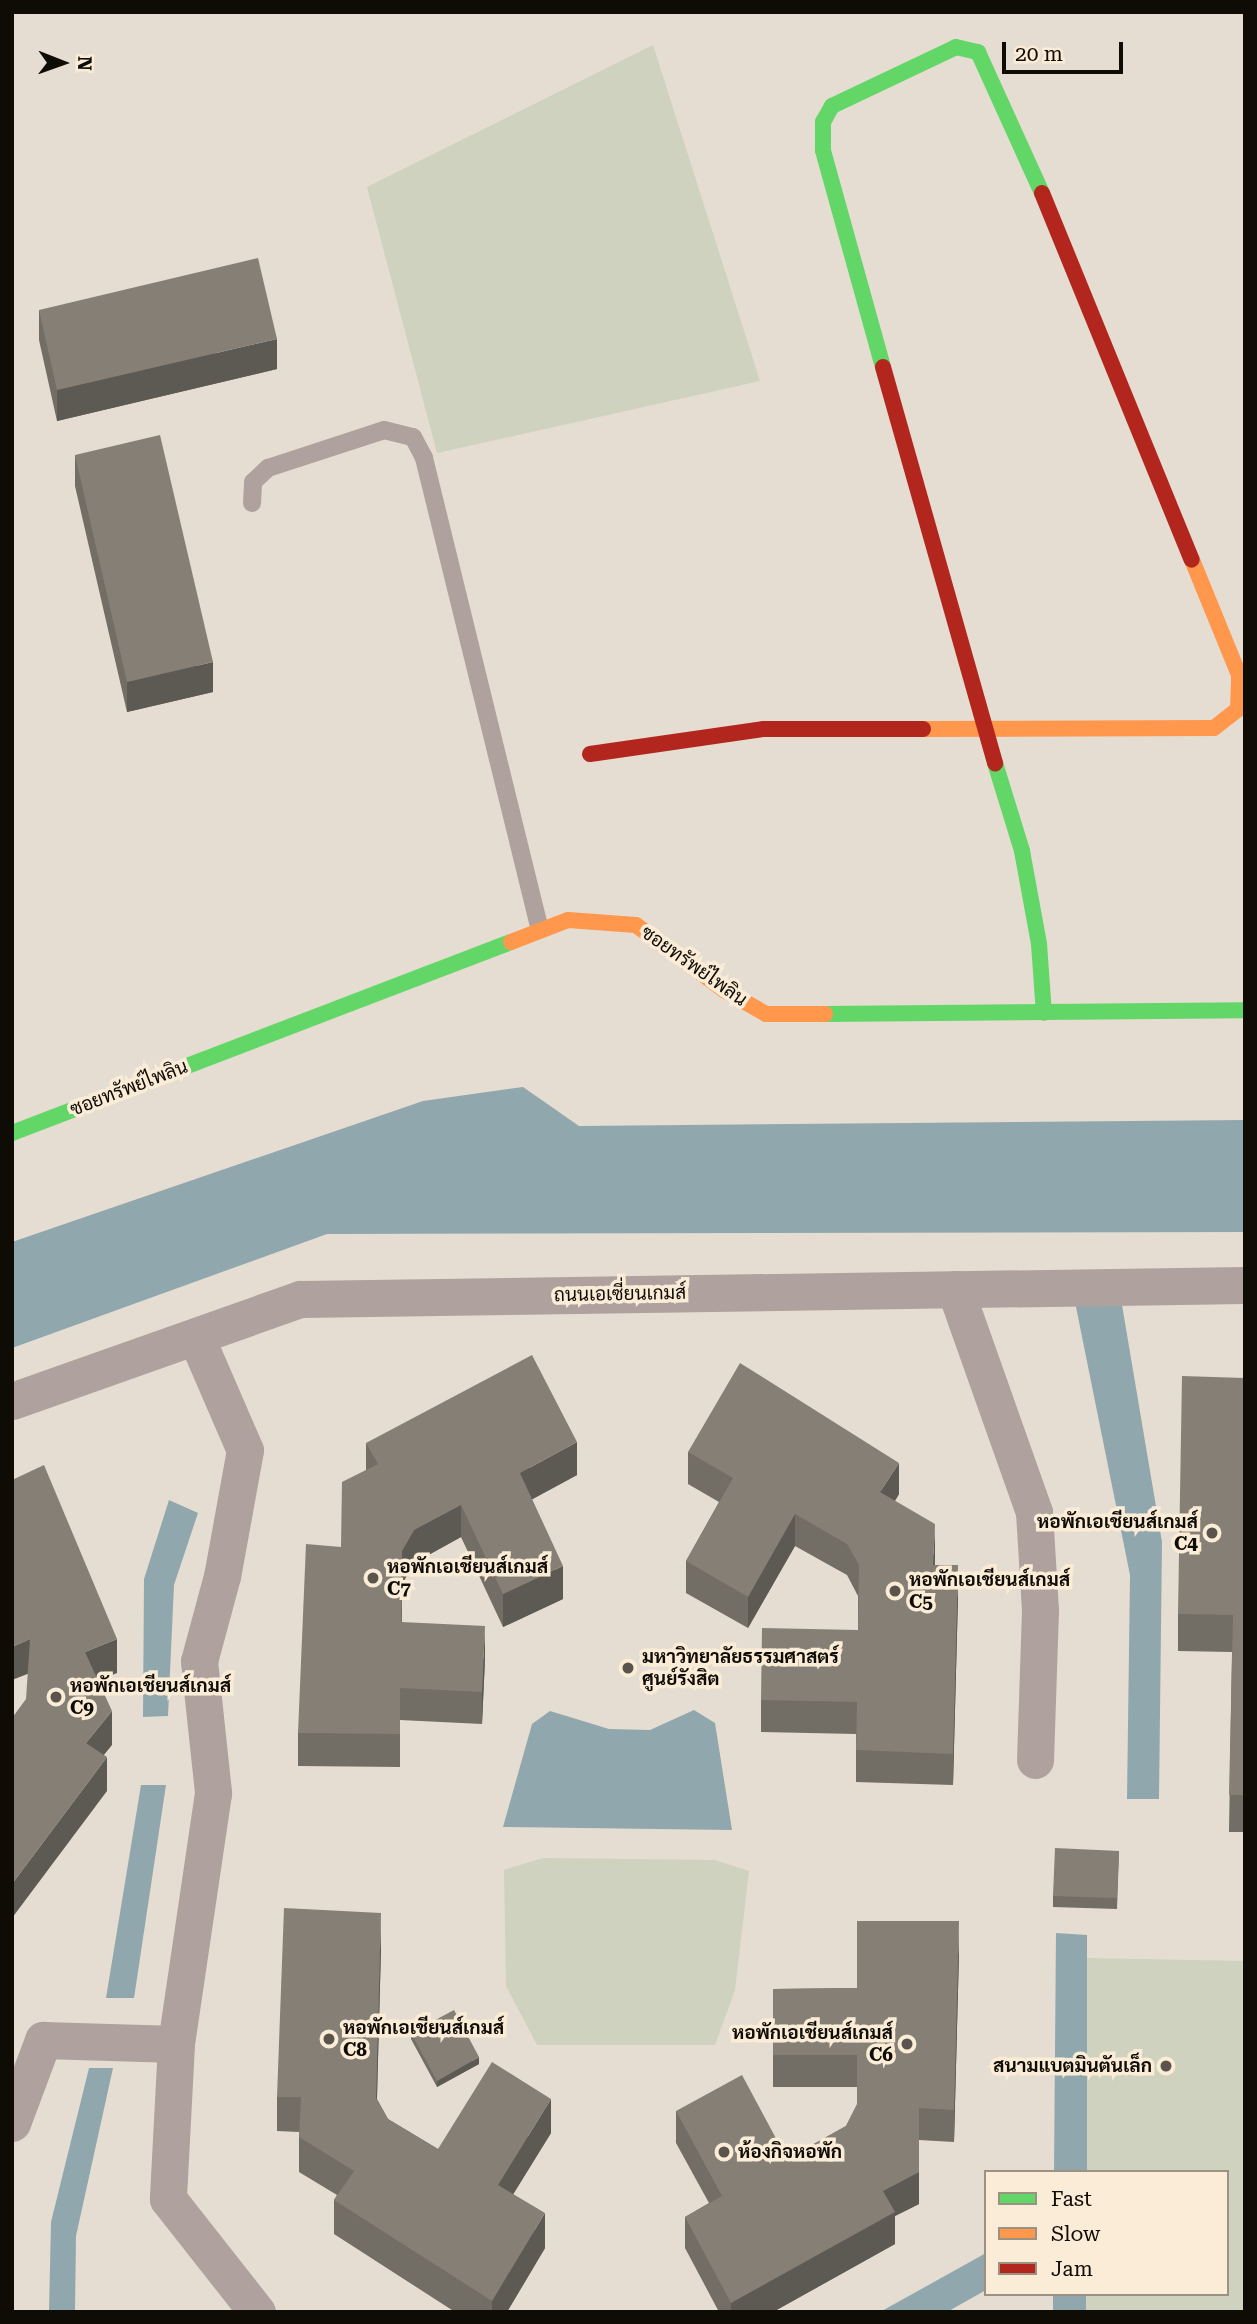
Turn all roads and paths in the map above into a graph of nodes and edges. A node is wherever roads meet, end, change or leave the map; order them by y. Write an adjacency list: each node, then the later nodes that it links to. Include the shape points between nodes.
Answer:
1 (252, 503): 4 (lane, via 253,482 268,468 384,429 413,437 424,458)
2 (984, 729): 2 (street, via 1214,727 1238,709 1239,675 1037,181 978,52 956,47 832,106 823,122 823,150); 3 (street, via 764,729); 6 (street, via 1022,851 1039,944)
3 (590, 754)
4 (540, 929): 6 (street, ซอยทรัพย์ไพลิน, via 568,920 636,925 724,990 766,1014); 7 (street, ซอยทรัพย์ไพลิน)
5 (1245, 1010): 6 (street, ซอยทรัพย์ไพลิน)
6 (1044, 1013)
7 (12, 1133)
8 (1245, 1285): 9 (street, ถนนเอเซี่ยนเกมส์)
9 (955, 1289): 10 (street, ถนนเอเซี่ยนเกมส์, via 300,1299); 12 (street, via 1034,1512 1040,1610)
10 (196, 1336): 11 (street, ถนนเอเซี่ยนเกมส์); 13 (street, via 245,1450 222,1576 199,1661 213,1793)
11 (12, 1401)
12 (1035, 1760)
13 (176, 2044): 14 (street, via 43,2040); 15 (street, via 168,2199)
14 (12, 2123)
15 (257, 2312)

